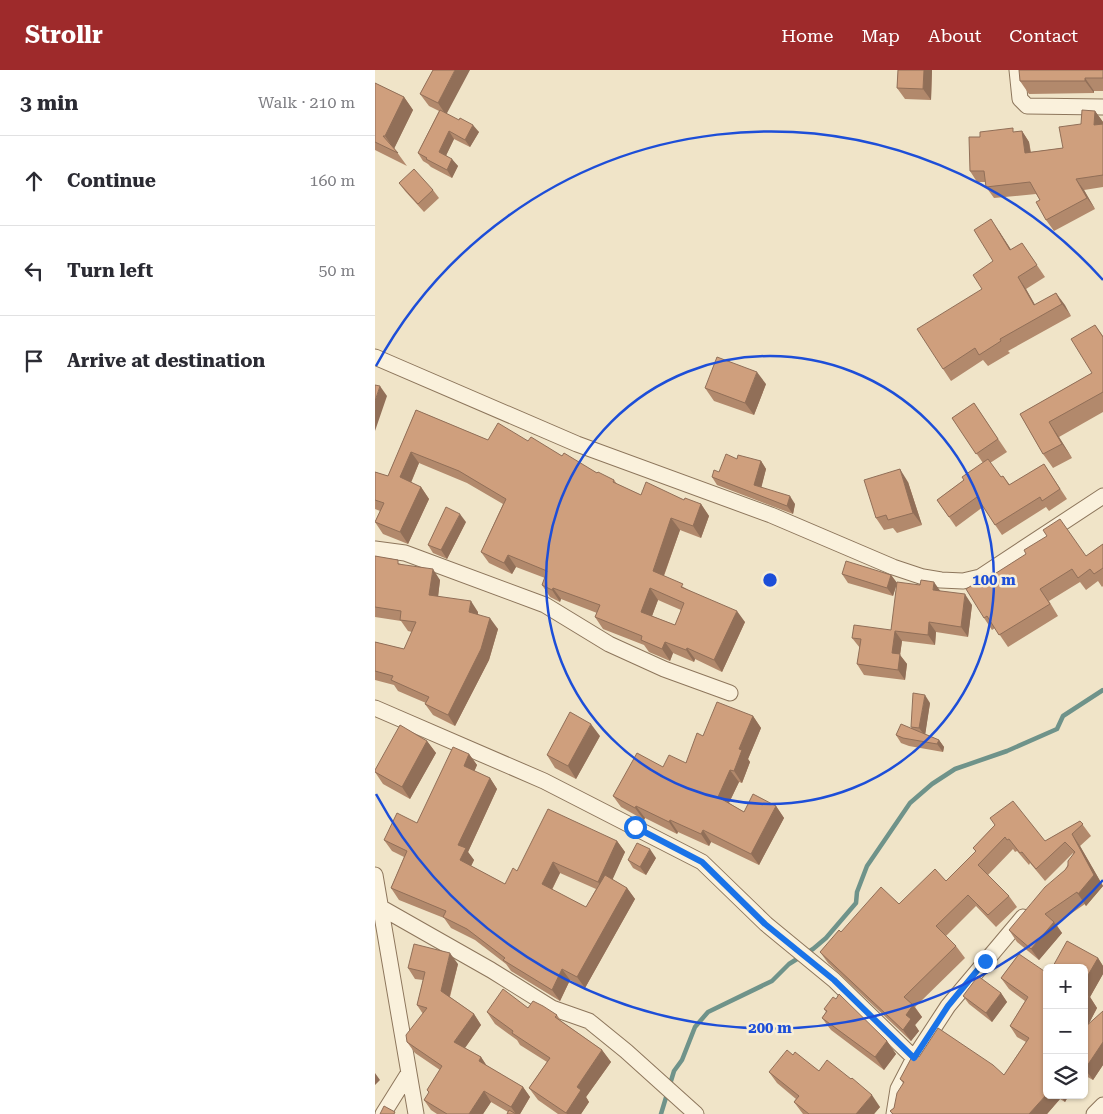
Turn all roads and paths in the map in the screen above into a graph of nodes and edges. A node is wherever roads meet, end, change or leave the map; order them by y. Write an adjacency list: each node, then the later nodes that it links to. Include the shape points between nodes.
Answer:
1 (1017, 70): 2 (street, via 1020,99 1027,106)
2 (1103, 107)
3 (375, 357): 4 (street, via 577,444 771,515 923,577 963,581 980,577)
4 (1103, 496)
5 (375, 548): 6 (street, via 405,553 545,605 616,647)
6 (730, 693)
7 (375, 708): 12 (street, via 544,782 702,862 765,924 834,980)
8 (375, 874): 9 (street)
9 (375, 879): 11 (street)
10 (1034, 906): 12 (street, via 948,1006)
11 (380, 907): 13 (street); 17 (street, via 552,1008 589,1021)
12 (914, 1058): 18 (street, via 898,1089)
13 (408, 1074): 15 (street); 16 (street)
14 (1103, 1106): 19 (street)
15 (383, 1114)
16 (416, 1114)
17 (696, 1114)
18 (894, 1114)
19 (1094, 1114)

